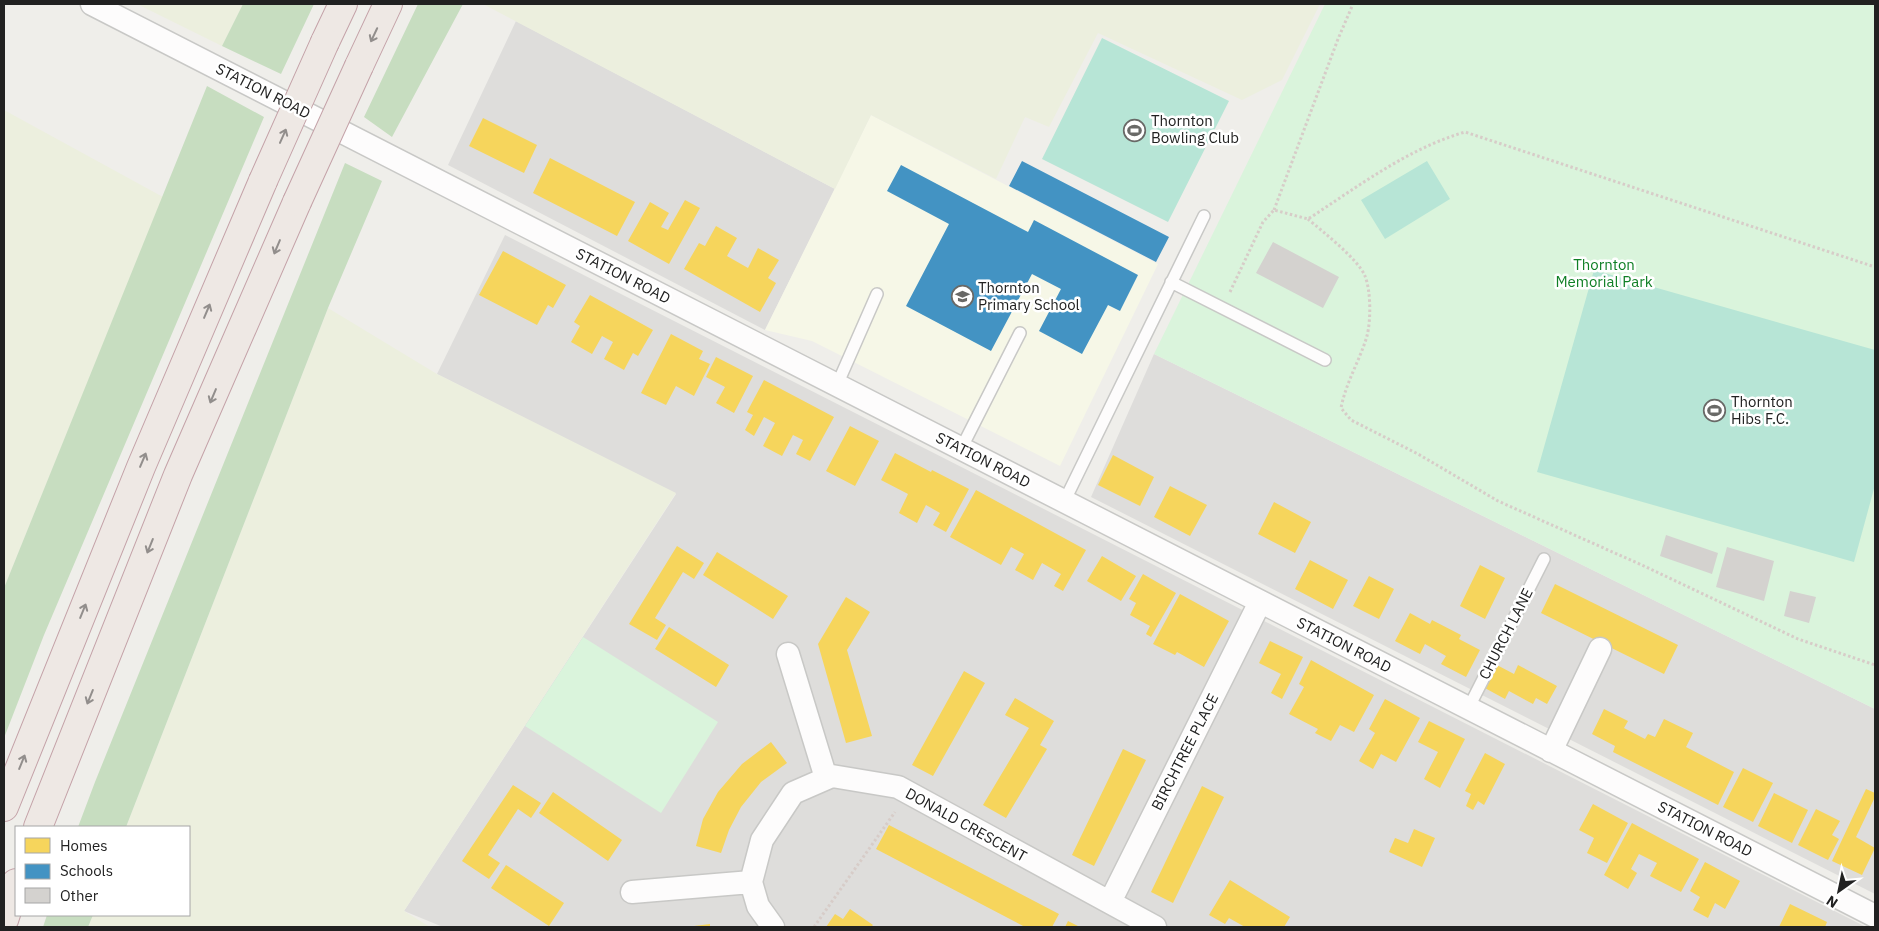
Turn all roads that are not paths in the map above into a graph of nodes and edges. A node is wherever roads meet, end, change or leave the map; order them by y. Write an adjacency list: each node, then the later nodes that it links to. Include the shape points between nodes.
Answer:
1 (92, 4): 9 (street, STATION ROAD)
2 (343, 4): 19 (highway, one-way to 2, bridge, via 141,466)
3 (388, 4): 20 (highway, one-way to 20, bridge, via 178,475)
4 (1204, 216): 5 (lane)
5 (1171, 282): 8 (lane); 11 (lane)
6 (877, 294): 9 (lane)
7 (1020, 334): 10 (lane)
8 (1325, 360)
9 (837, 385): 10 (street, STATION ROAD)
10 (961, 449): 11 (street, STATION ROAD)
11 (1064, 502): 13 (street, STATION ROAD)
12 (1544, 559): 16 (lane, CHURCH LANE)
13 (1260, 602): 16 (street, STATION ROAD); 24 (street, BIRCHTREE PLACE)
14 (1600, 649): 17 (street)
15 (788, 654): 18 (street)
16 (1468, 709): 17 (street, STATION ROAD)
17 (1551, 751): 25 (street, STATION ROAD)
18 (826, 778): 21 (street, DONALD CRESCENT, via 792,793 762,840); 24 (street, DONALD CRESCENT, via 832,776 898,787)
19 (4, 807)
20 (38, 826)
21 (751, 882): 23 (street); 27 (street, via 758,906)
22 (15, 887): 26 (highway)
23 (632, 892)
24 (1110, 902): 28 (street, DONALD CRESCENT)
25 (1875, 916)
26 (4, 920)
27 (772, 927)
28 (1155, 927)

